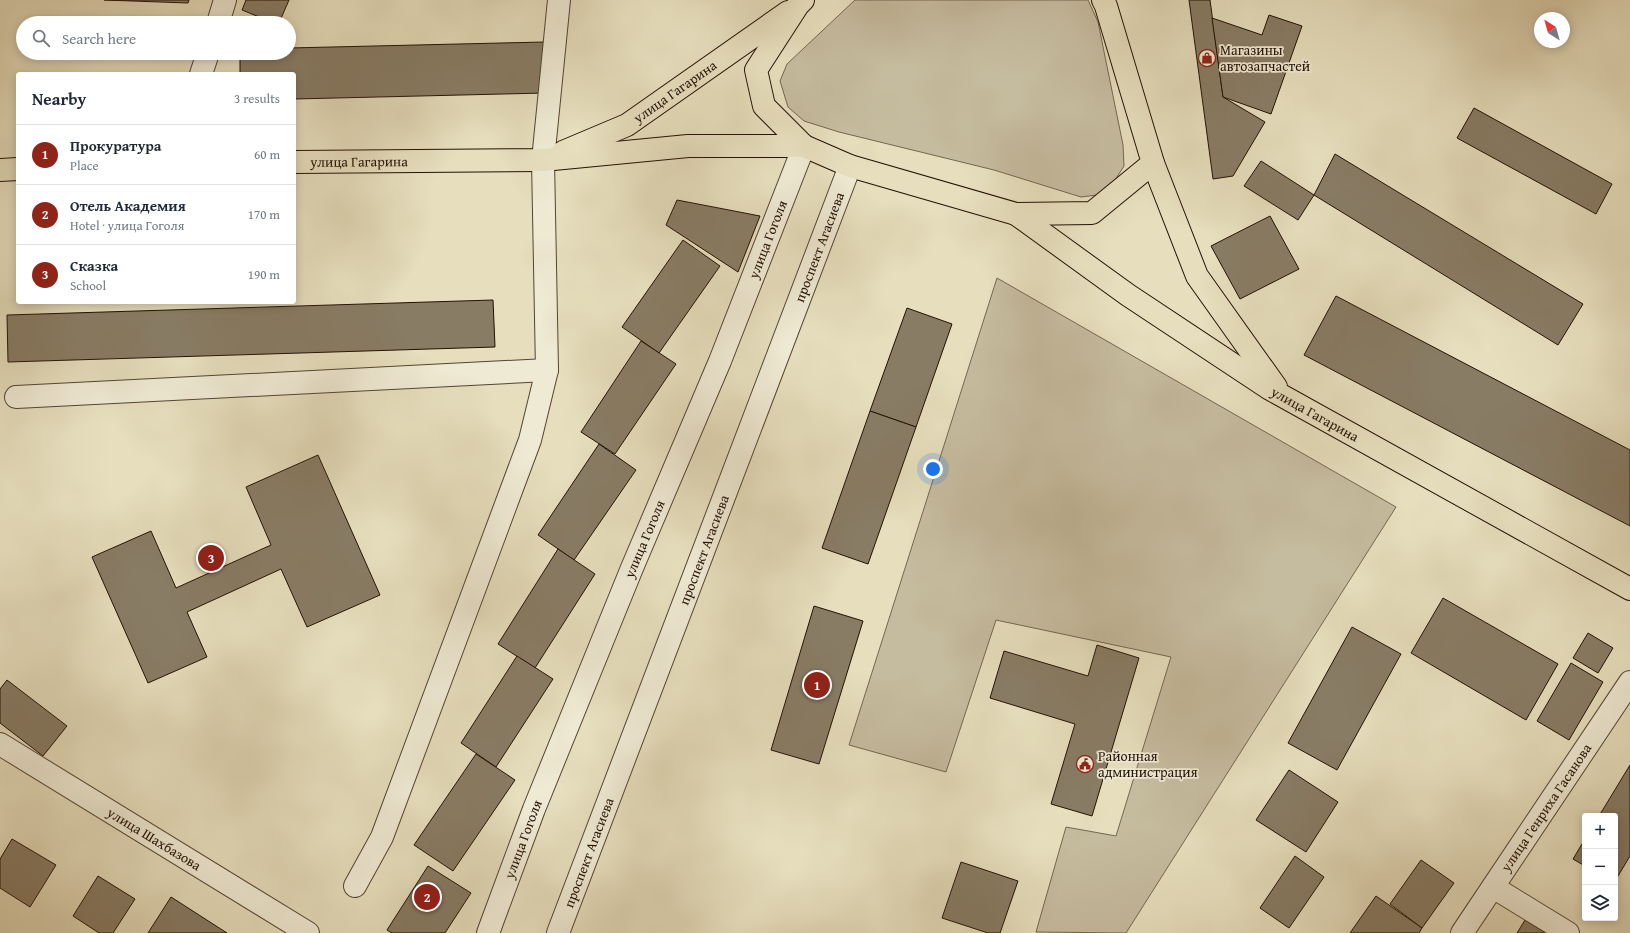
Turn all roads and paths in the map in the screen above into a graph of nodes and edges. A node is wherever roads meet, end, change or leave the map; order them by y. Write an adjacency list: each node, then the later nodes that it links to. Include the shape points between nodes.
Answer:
1 (225, 0): 5 (street)
2 (559, 0): 9 (street)
3 (1105, 2): 11 (main road, улица Гагарина)
4 (801, 3): 8 (main road, via 756,70 764,106); 9 (main road, улица Гагарина, via 627,125)
5 (220, 16)
6 (206, 60): 7 (street)
7 (202, 72)
8 (804, 146): 9 (main road, улица Гагарина, via 688,146); 12 (main road); 25 (street, улица Гоголя, via 720,361 537,802)
9 (543, 160): 10 (main road, улица Гагарина); 16 (street)
10 (296, 162)
11 (1153, 162): 15 (main road, via 1092,213); 18 (main road, улица Гагарина, via 1197,276 1274,386 1390,453)
12 (850, 166): 15 (main road); 26 (street, проспект Агасиева)
13 (16, 169): 14 (main road)
14 (0, 170)
15 (1016, 214): 19 (main road, улица Гагарина, via 1128,295 1270,389)
16 (547, 370): 17 (street); 22 (street, via 530,440 382,837)
17 (16, 396)
18 (1630, 584)
19 (1630, 589)
20 (1630, 682): 23 (street, улица Генриха Гасанова)
21 (0, 744): 24 (street, улица Шахбазова)
22 (355, 886)
23 (1493, 887): 27 (street, улица Генриха Гасанова); 28 (street)
24 (308, 933)
25 (488, 933)
26 (558, 933)
27 (1462, 933)
28 (1568, 933)

